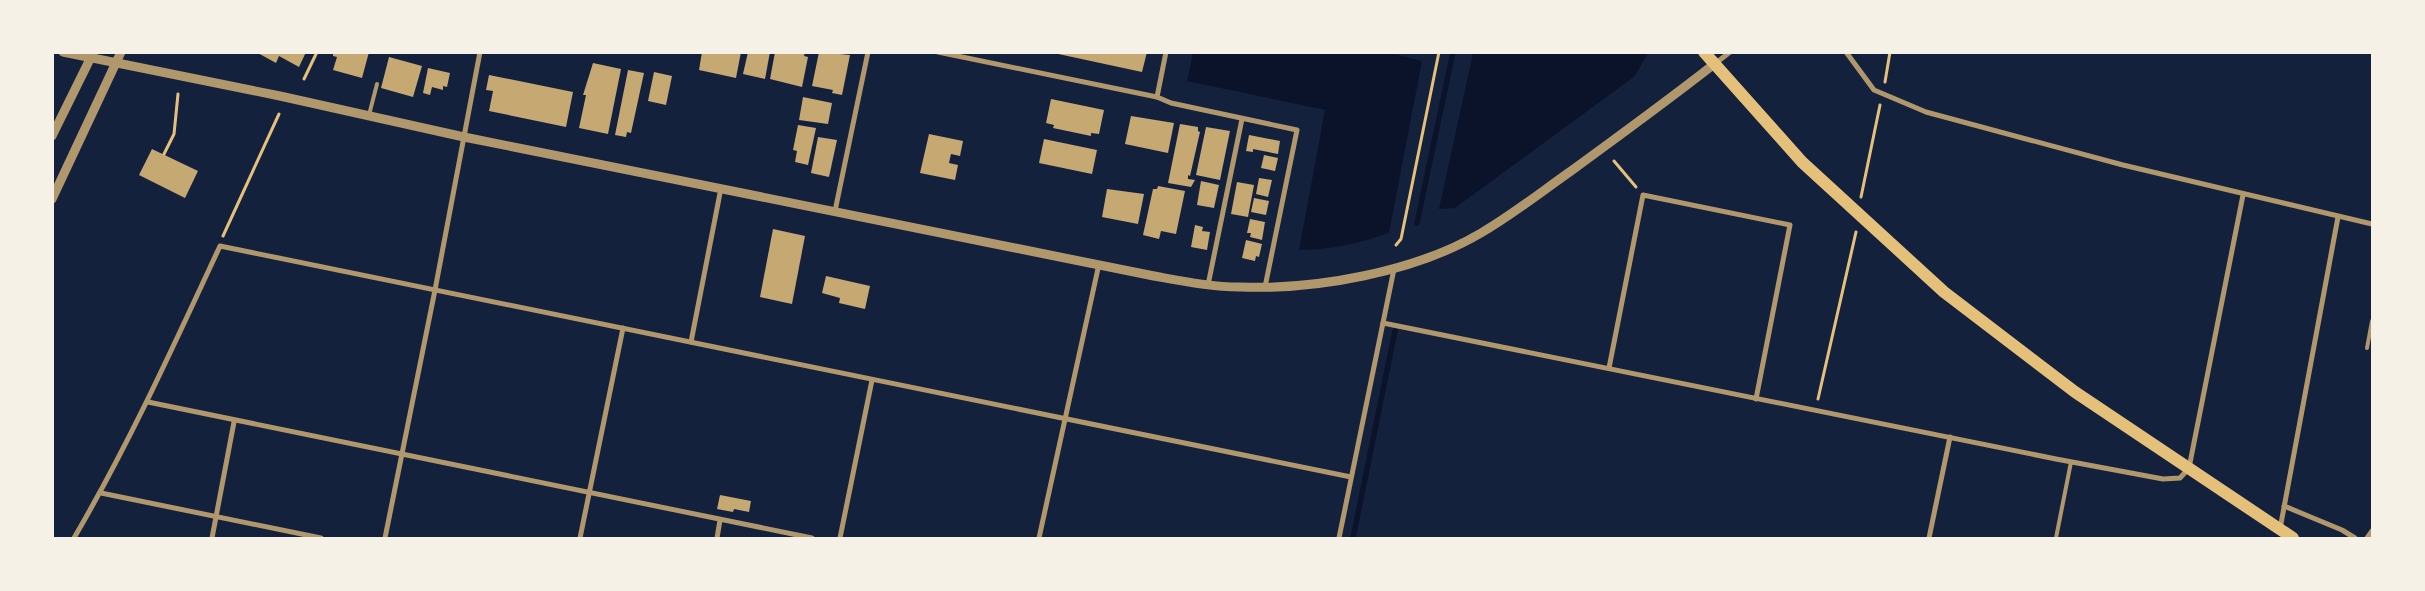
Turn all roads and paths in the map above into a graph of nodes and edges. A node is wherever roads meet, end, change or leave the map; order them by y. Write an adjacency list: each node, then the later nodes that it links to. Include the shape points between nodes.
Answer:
1 (63, 52): 13 (street)
2 (121, 52): 14 (street)
3 (318, 52): 16 (path)
4 (480, 52): 25 (street)
5 (868, 52): 33 (street)
6 (938, 52): 20 (street)
7 (1166, 52): 20 (street)
8 (1439, 52): 37 (path, via 1402,238)
9 (1704, 52): 15 (main road)
10 (1730, 52): 15 (street)
11 (1846, 52): 19 (street, via 1874,90)
12 (1890, 52): 19 (path)
13 (91, 55): 14 (street); 24 (street)
14 (116, 63): 22 (street); 31 (street)
15 (1713, 64): 40 (street, via 1480,234); 59 (main road, via 1802,162 1944,292 2075,392)
16 (304, 79)
17 (377, 84): 22 (lane)
18 (178, 94): 26 (path, via 174,134)
19 (1882, 94): 29 (street, via 1926,112); 32 (path)
20 (1157, 97): 23 (street, via 1171,104)
21 (279, 114): 38 (path, via 223,233)
22 (369, 115): 25 (street)
23 (1242, 119): 41 (street); 42 (street, via 1297,130)
24 (52, 136)
25 (464, 136): 28 (street); 43 (street)
26 (164, 154)
27 (1614, 160): 30 (path)
28 (721, 188): 33 (street); 47 (street)
29 (2243, 194): 34 (street); 59 (street)
30 (1643, 195): 49 (street); 51 (street, via 1790,225)
31 (52, 199)
32 (1861, 200)
33 (835, 211): 39 (street)
34 (2338, 217): 35 (street); 63 (street)
35 (2372, 224)
36 (1856, 229): 53 (path)
37 (1396, 245)
38 (220, 246): 43 (street); 52 (street)
39 (1099, 264): 41 (street); 54 (street)
40 (1394, 268): 42 (street, via 1336,280); 45 (street)
41 (1208, 285): 42 (street)
42 (1265, 287)
43 (435, 290): 46 (street); 57 (street)
44 (2372, 321): 48 (lane)
45 (1383, 322): 49 (street); 60 (street)
46 (622, 328): 47 (street); 62 (street)
47 (691, 342): 50 (street)
48 (2367, 348)
49 (1609, 368): 51 (street)
50 (872, 380): 54 (street); 75 (street)
51 (1756, 399): 53 (street)
52 (148, 402): 55 (street); 61 (street)
53 (1816, 411): 56 (street)
54 (1066, 420): 60 (street); 76 (street)
55 (234, 422): 57 (street); 64 (street)
56 (1950, 437): 58 (street); 78 (street)
57 (401, 454): 62 (street); 71 (street)
58 (2071, 462): 59 (street, via 2163,479 2180,478); 79 (lane)
59 (2189, 468): 66 (main road)
60 (1351, 477): 77 (street)
61 (101, 493): 64 (street); 68 (street)
62 (589, 494): 65 (street); 72 (street)
63 (2284, 506): 66 (street); 81 (street)
64 (216, 517): 69 (street); 70 (street)
65 (720, 520): 73 (street); 74 (street)
66 (2280, 529): 80 (main road)
67 (2372, 531): 82 (street)
68 (74, 538)
69 (212, 538)
70 (321, 538)
71 (385, 538)
72 (580, 538)
73 (717, 538)
74 (812, 538)
75 (840, 538)
76 (1039, 538)
77 (1339, 538)
78 (1929, 538)
79 (2056, 538)
80 (2293, 538)
81 (2355, 538)
82 (2368, 538)

